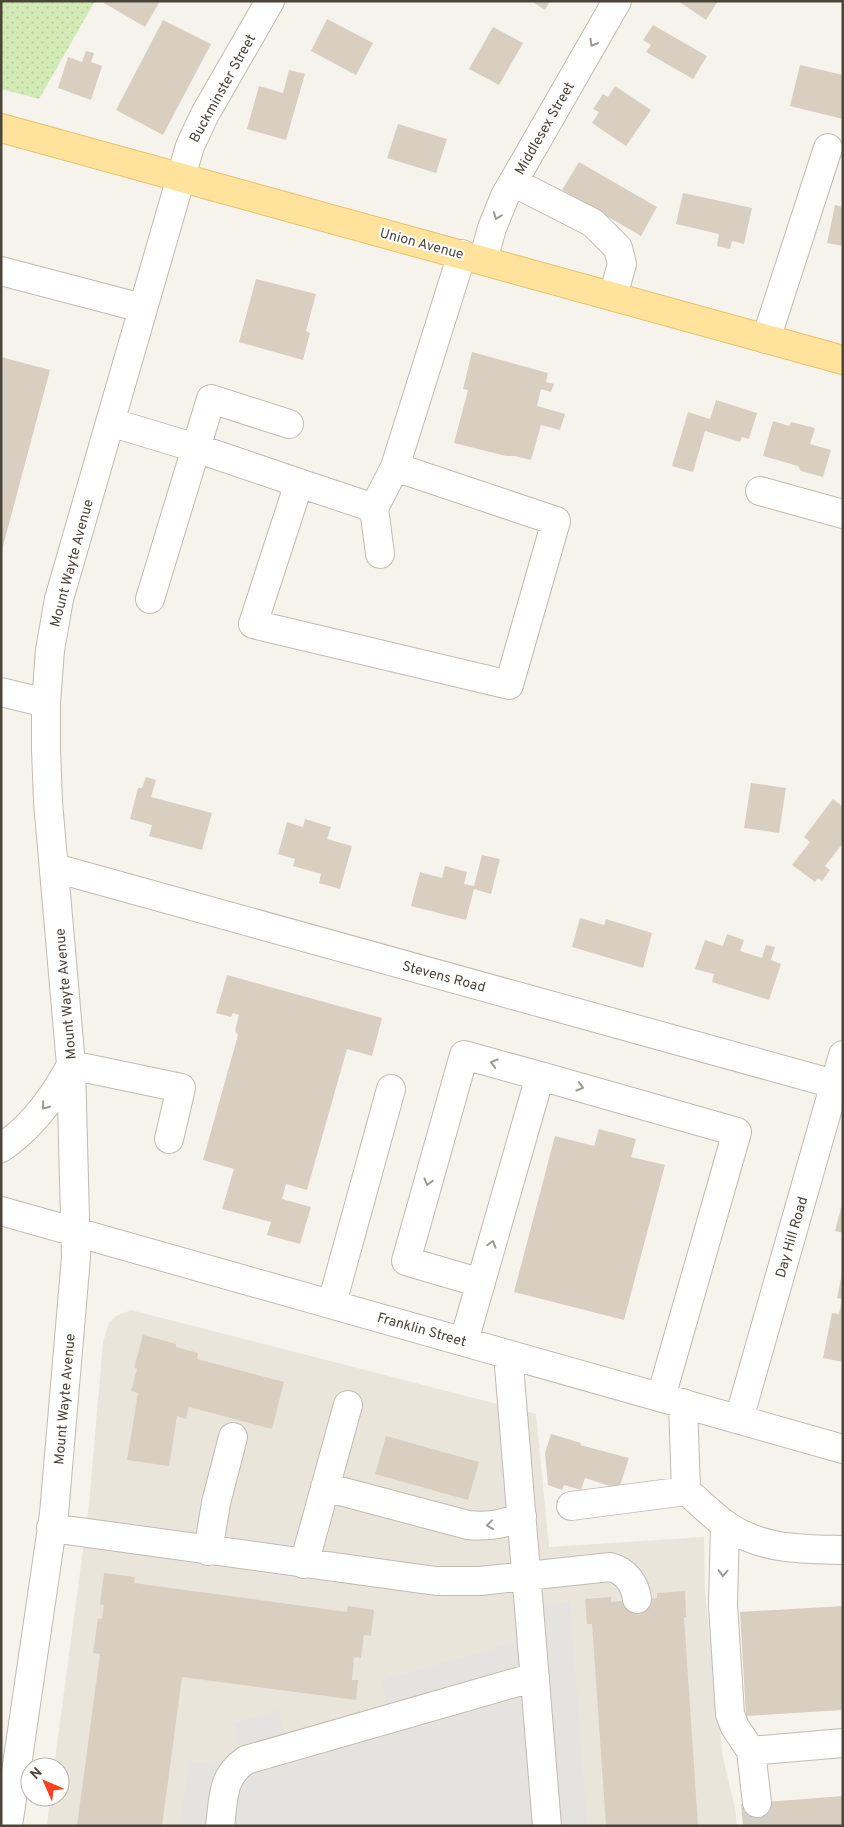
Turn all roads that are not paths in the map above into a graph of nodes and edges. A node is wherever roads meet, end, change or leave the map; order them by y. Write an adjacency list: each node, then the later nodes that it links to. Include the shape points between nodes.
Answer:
1 (270, 1): 5 (street, Buckminster Street, via 205,114)
2 (617, 1): 6 (street, Middlesex Street, one-way to 6)
3 (1, 128): 5 (main road, Union Avenue)
4 (828, 148): 11 (street)
5 (180, 177): 7 (main road, Union Avenue); 10 (street, Mount Wayte Avenue)
6 (513, 182): 7 (street, Middlesex Street, one-way to 7); 9 (street, via 593,223 618,248 622,264)
7 (472, 257): 9 (main road, Union Avenue); 16 (street, Middlesex Street)
8 (1, 271): 10 (street)
9 (613, 296): 11 (main road, Union Avenue)
10 (142, 308): 13 (street, Mount Wayte Avenue)
11 (766, 339): 12 (main road, Union Avenue)
12 (843, 360)
13 (110, 422): 15 (street); 24 (street, Mount Wayte Avenue, via 59,598 50,650)
14 (290, 424): 15 (street, via 211,399)
15 (196, 448): 17 (street); 22 (street)
16 (395, 466): 17 (street, via 556,520 509,685 253,624); 19 (street, Middlesex Street)
17 (298, 483): 19 (street)
18 (760, 491): 20 (street)
19 (374, 508): 21 (street)
20 (843, 514)
21 (380, 554)
22 (150, 599)
23 (1, 692): 24 (street)
24 (46, 703): 25 (street, Mount Wayte Avenue, via 48,802)
25 (55, 868): 27 (street, Mount Wayte Avenue); 29 (street, Stevens Road)
26 (843, 1056): 29 (street, Day Hill Road)
27 (71, 1065): 31 (street, via 181,1088); 32 (street, one-way to 32, via 40,1112); 34 (street, Mount Wayte Avenue)
28 (540, 1076): 35 (street, one-way to 28); 35 (street, one-way to 35, via 464,1055 406,1261); 39 (street, one-way to 39, via 737,1132)
29 (834, 1084): 41 (street, Day Hill Road)
30 (392, 1089): 36 (street)
31 (169, 1139)
32 (1, 1148)
33 (1, 1211): 34 (street, Franklin Street)
34 (76, 1231): 36 (street, Franklin Street); 49 (street, Mount Wayte Avenue, via 64,1415)
35 (481, 1283): 37 (street)
36 (332, 1303): 37 (street, Franklin Street)
37 (464, 1341): 38 (street, Franklin Street)
38 (508, 1354): 39 (street, Franklin Street); 47 (street)
39 (672, 1400): 41 (street, Franklin Street); 45 (street)
40 (348, 1405): 44 (street)
41 (739, 1419): 43 (street, Franklin Street)
42 (233, 1437): 50 (street)
43 (843, 1449)
44 (325, 1487): 47 (street, one-way to 44, via 490,1526 457,1523); 52 (street)
45 (686, 1491): 46 (street); 48 (street)
46 (571, 1506)
47 (522, 1516): 53 (street)
48 (725, 1524): 51 (street, via 768,1545); 57 (street, one-way to 57, via 723,1605 730,1714)
49 (51, 1528): 50 (street); 59 (street, Mount Wayte Avenue)
50 (208, 1550): 52 (street)
51 (843, 1550)
52 (304, 1564): 53 (street, via 436,1581)
53 (527, 1576): 54 (street, via 616,1568 632,1583); 55 (street)
54 (637, 1599)
55 (536, 1677): 60 (street, via 246,1760 231,1773 225,1785); 61 (street)
56 (843, 1743): 57 (street)
57 (752, 1752): 58 (street)
58 (756, 1803)
59 (8, 1826)
60 (220, 1826)
61 (547, 1826)

